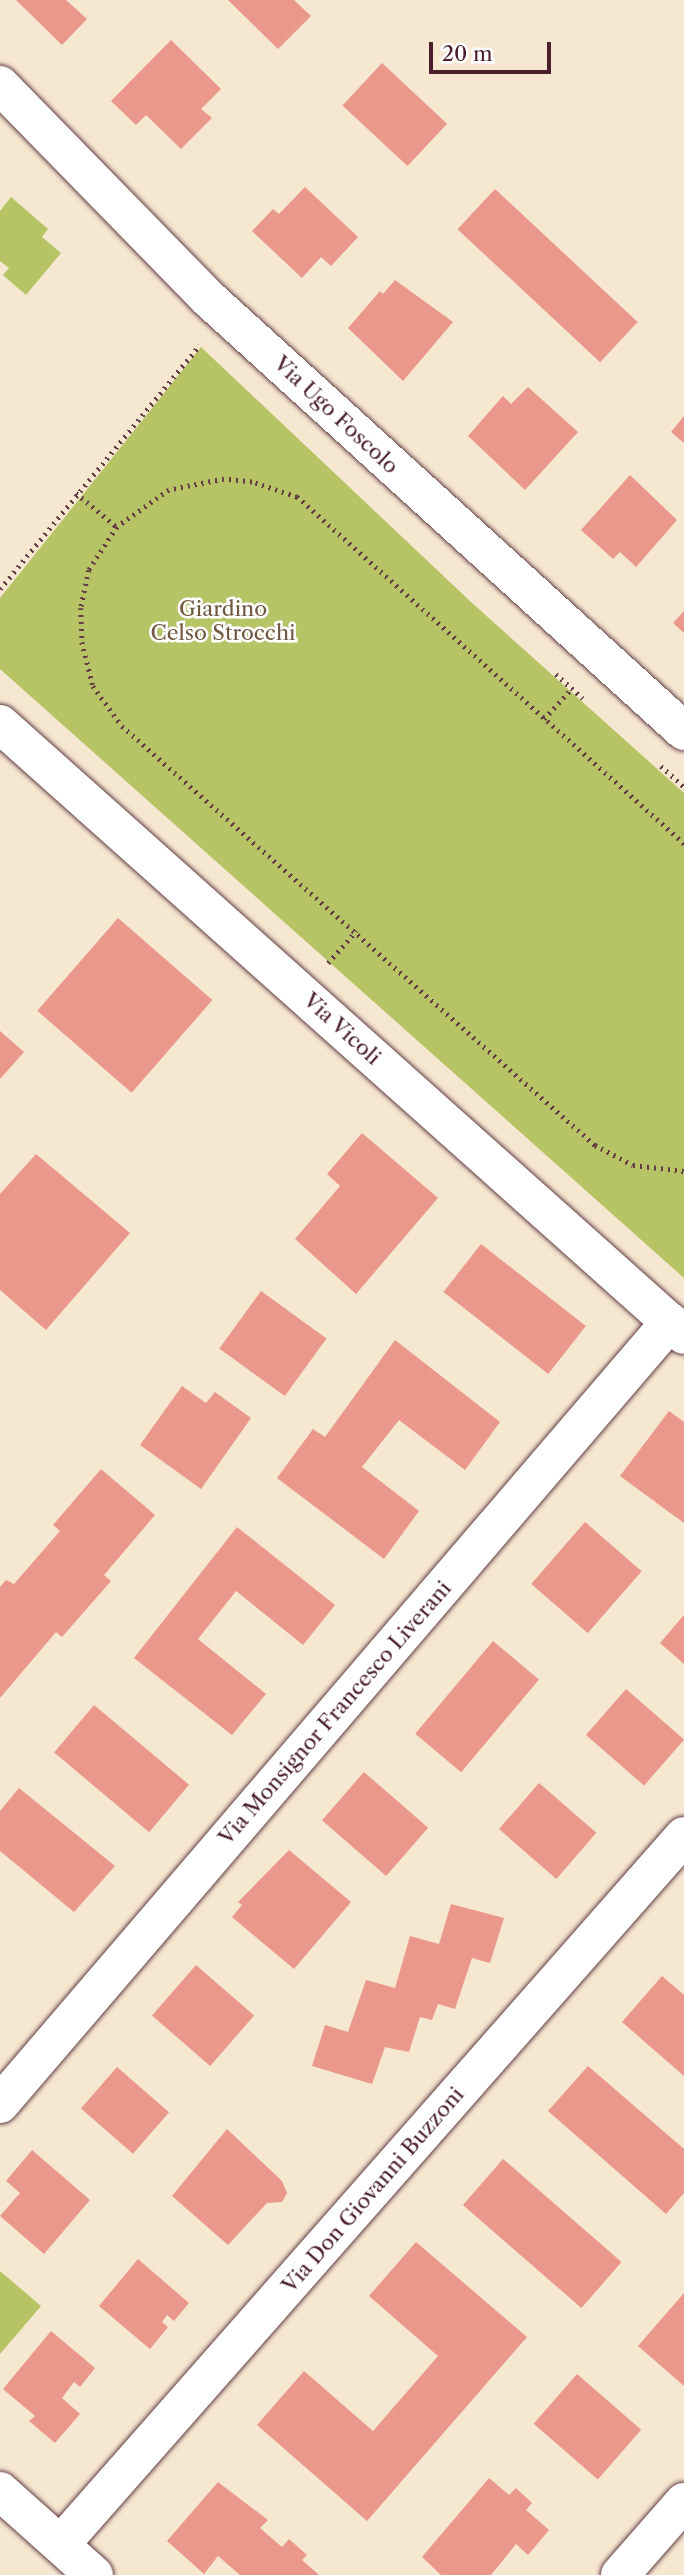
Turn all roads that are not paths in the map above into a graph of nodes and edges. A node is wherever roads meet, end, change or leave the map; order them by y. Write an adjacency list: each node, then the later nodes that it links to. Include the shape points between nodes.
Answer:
1 (0, 85): 3 (street, Via Ugo Foscolo, via 209,299)
2 (0, 723): 4 (street, Via Vicoli)
3 (684, 731)
4 (677, 1328): 6 (street, Via Monsignor Francesco Liverani)
5 (684, 1836): 9 (street, Via Don Giovanni Buzzoni)
6 (0, 2104)
7 (0, 2491): 9 (street)
8 (684, 2501): 11 (street)
9 (61, 2544): 10 (street)
10 (94, 2575)
11 (620, 2575)

